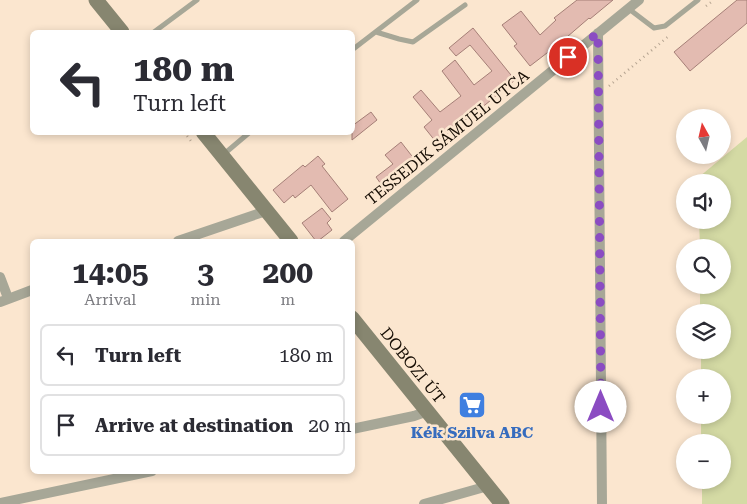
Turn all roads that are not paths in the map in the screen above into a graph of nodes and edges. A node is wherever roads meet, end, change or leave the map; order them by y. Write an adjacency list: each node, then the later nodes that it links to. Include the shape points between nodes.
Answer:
1 (96, 0): 8 (main road)
2 (197, 0): 9 (lane)
3 (417, 0): 10 (lane)
4 (639, 0): 7 (street, TESSEDIK SÁMUEL UTCA)
5 (698, 0): 7 (lane, via 665,26 654,28)
6 (465, 6): 10 (lane, via 413,42)
7 (629, 8): 11 (street, TESSEDIK SÁMUEL UTCA)
8 (120, 30)
9 (157, 30)
10 (376, 32): 12 (lane)
11 (598, 33): 19 (street, TESSEDIK SÁMUEL UTCA); 31 (street)
12 (355, 48)
13 (205, 135): 15 (main road)
14 (246, 135): 15 (lane)
15 (222, 156): 16 (main road)
16 (266, 211): 17 (street); 18 (main road)
17 (184, 239)
18 (289, 239)
19 (346, 239)
20 (0, 277): 22 (street)
21 (30, 291): 22 (street)
22 (4, 300)
23 (355, 322): 24 (main road, DOBOZI ÚT)
24 (428, 411): 25 (street); 27 (main road, DOBOZI ÚT)
25 (355, 428)
26 (138, 474): 28 (street)
27 (488, 486): 29 (street); 30 (main road, DOBOZI ÚT)
28 (0, 503)
29 (424, 504)
30 (502, 504)
31 (602, 504)

